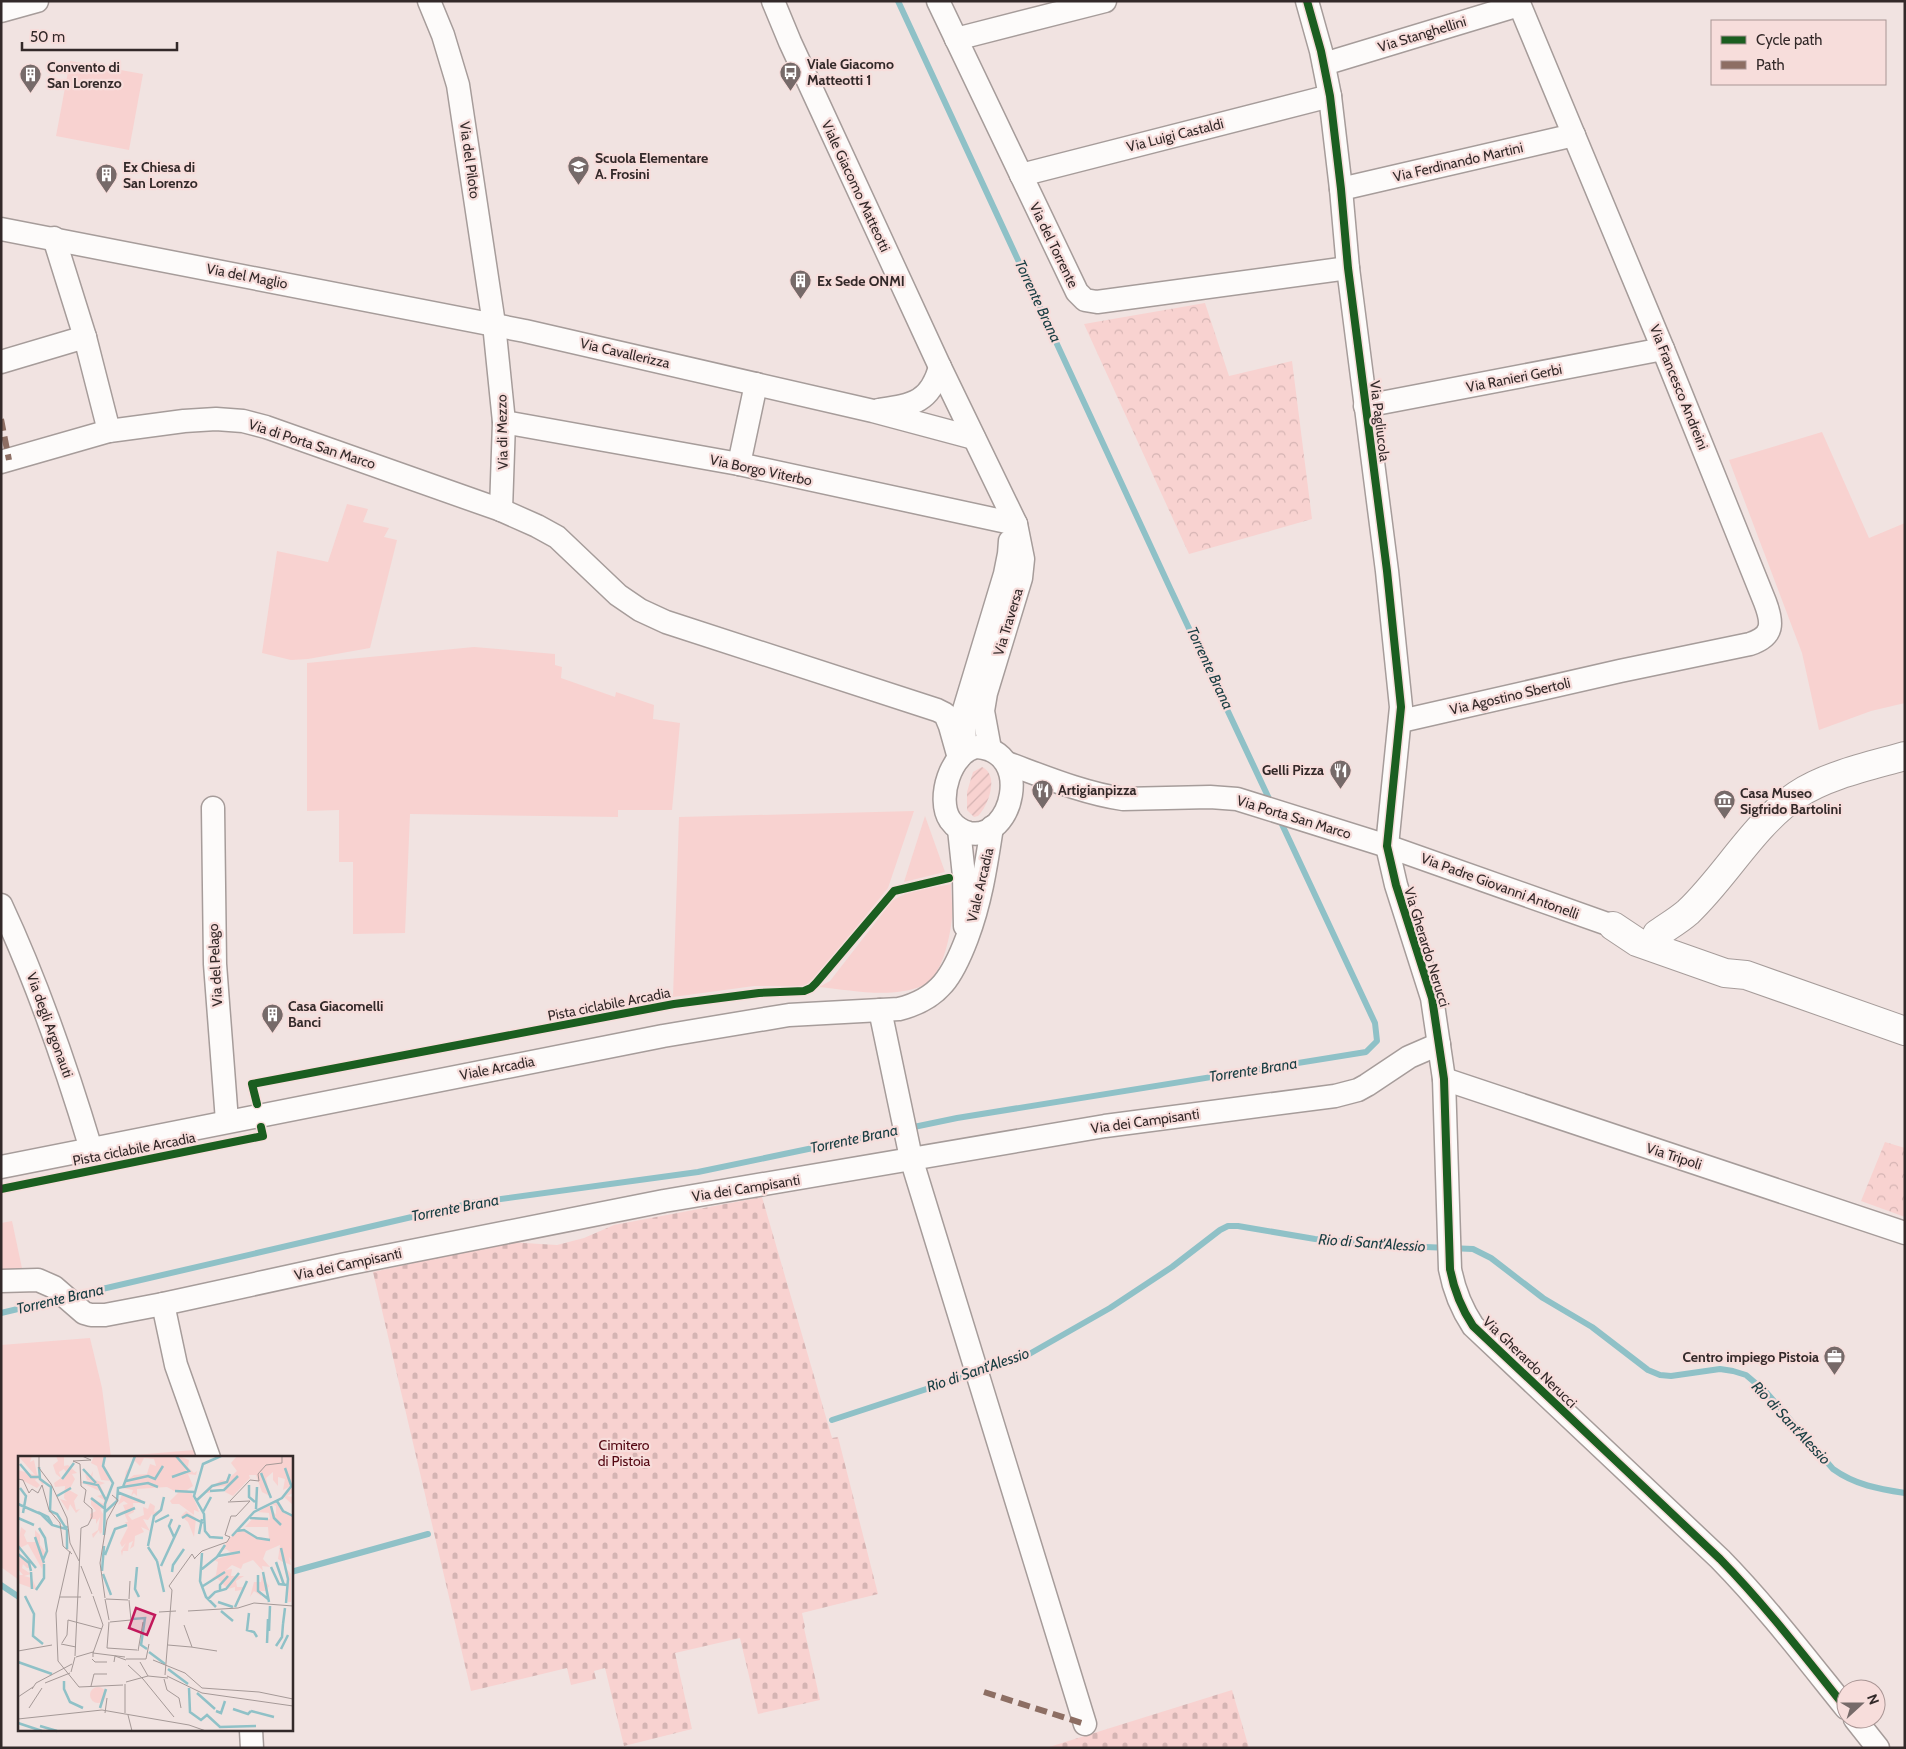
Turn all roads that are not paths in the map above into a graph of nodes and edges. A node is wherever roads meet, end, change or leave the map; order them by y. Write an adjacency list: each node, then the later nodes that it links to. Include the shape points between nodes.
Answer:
1 (37, 1): 9 (street)
2 (760, 1): 11 (street, Viale Giacomo Matteotti)
3 (773, 1): 11 (street, Viale Giacomo Matteotti)
4 (938, 1): 10 (street, Via del Torrente)
5 (1105, 1): 10 (street)
6 (1307, 1): 12 (street, Via Pagliucola)
7 (434, 2): 20 (street, Via del Piloto, via 458,85)
8 (1519, 3): 12 (street, Via Stanghellini); 14 (street, Via Francesco Andreini)
9 (1, 11)
10 (956, 39): 15 (street, Via del Torrente)
11 (790, 42): 24 (street, Viale Giacomo Matteotti)
12 (1324, 64): 13 (street, Via Pagliucola)
13 (1330, 96): 15 (street, Via Luigi Castaldi); 16 (street, Via Pagliucola)
14 (1574, 135): 16 (street, Via Ferdinando Martini); 22 (street, Via Francesco Andreini)
15 (1021, 174): 19 (street, Via del Torrente, via 1077,292 1085,300 1097,302)
16 (1341, 189): 19 (street, Via Pagliucola)
17 (1, 229): 18 (street, Via del Maglio)
18 (54, 238): 20 (street, Via del Maglio); 21 (street)
19 (1348, 268): 26 (street, Via Pagliucola)
20 (494, 324): 25 (street, Via Cavallerizza); 28 (street, Via di Mezzo)
21 (85, 336): 23 (street); 29 (street)
22 (1663, 349): 26 (street, Via Ranieri Gerbi); 35 (street, Via Francesco Andreini, via 1765,602 1769,632 1750,644)
23 (1, 362)
24 (940, 367): 27 (street, Via Cavallerizza, via 934,386 920,400); 30 (street, Viale Giacomo Matteotti)
25 (756, 384): 27 (street, Via Cavallerizza); 32 (street)
26 (1366, 406): 36 (street, Via Pagliucola, via 1400,684)
27 (873, 412): 30 (street, Via Cavallerizza)
28 (504, 422): 32 (street, Via Borgo Viterbo); 33 (street, Via di Mezzo)
29 (109, 431): 31 (street, Via di Porta San Marco); 33 (street, Via di Porta San Marco, via 200,419 243,421 286,433)
30 (974, 438): 34 (street, Via Traversa)
31 (1, 462)
32 (739, 464): 34 (street, Via Borgo Viterbo)
33 (501, 510): 37 (street, Via di Porta San Marco, via 557,537 618,595 655,617 945,714)
34 (1012, 523): 37 (street, Via Traversa, via 1008,564 964,710); 38 (street, Via Traversa, via 1023,559 1021,578 983,711)
35 (1620, 671): 36 (street, Via Agostino Sbertoli)
36 (1400, 721): 45 (street, Via Pagliucola)
37 (962, 755): 38 (street, via 978,747); 44 (street, via 949,776 945,800 948,816)
38 (999, 756): 40 (street, via 1012,779); 41 (street, Via Porta San Marco)
39 (1905, 756): 48 (main road, via 1822,782 1783,805 1757,830 1693,906)
40 (1012, 788): 41 (street, Via Porta San Marco); 43 (street, via 1005,812)
41 (1080, 789): 45 (street, Via Porta San Marco, via 1123,799 1237,799)
42 (213, 808): 55 (street, Via del Pelago, via 215,964)
43 (992, 827): 44 (street, via 978,833); 49 (street, Viale Arcadia, via 980,898)
44 (959, 829): 49 (street, Viale Arcadia, via 964,876)
45 (1387, 846): 47 (street, Via Padre Giovanni Antonelli); 53 (street, Via Gherardo Nerucci, via 1432,998)
46 (1, 905): 56 (street, Via degli Argonauti, via 44,1007)
47 (1613, 926): 48 (main road, via 1644,929); 50 (main road, via 1637,942 1725,973)
48 (1657, 934): 50 (main road, via 1729,960)
49 (965, 942): 51 (street, Viale Arcadia, via 951,975 932,994)
50 (1746, 974): 52 (main road)
51 (882, 1019): 55 (street, Viale Arcadia, via 831,1011 749,1021); 57 (street)
52 (1905, 1031)
53 (1439, 1044): 54 (street, Via Gherardo Nerucci); 57 (street, Via dei Campisanti, via 1409,1057 1358,1090 1335,1096)
54 (1444, 1079): 59 (street, Via Tripoli); 63 (street, Via Gherardo Nerucci, via 1450,1269 1454,1289 1473,1326 1720,1559 1787,1633)
55 (227, 1122): 56 (street, Viale Arcadia)
56 (91, 1149): 58 (street, Viale Arcadia)
57 (909, 1152): 61 (street, Via dei Campisanti, via 806,1178 565,1220); 64 (street)
58 (1, 1167)
59 (1905, 1232)
60 (1, 1281): 61 (street, Via dei Campisanti, via 38,1280 54,1287 91,1315)
61 (163, 1304): 62 (street, via 176,1365)
62 (207, 1456)
63 (1836, 1695)
64 (1084, 1724)
65 (1863, 1729): 68 (street)
66 (250, 1732): 67 (street)
67 (252, 1748)
68 (1878, 1748)

